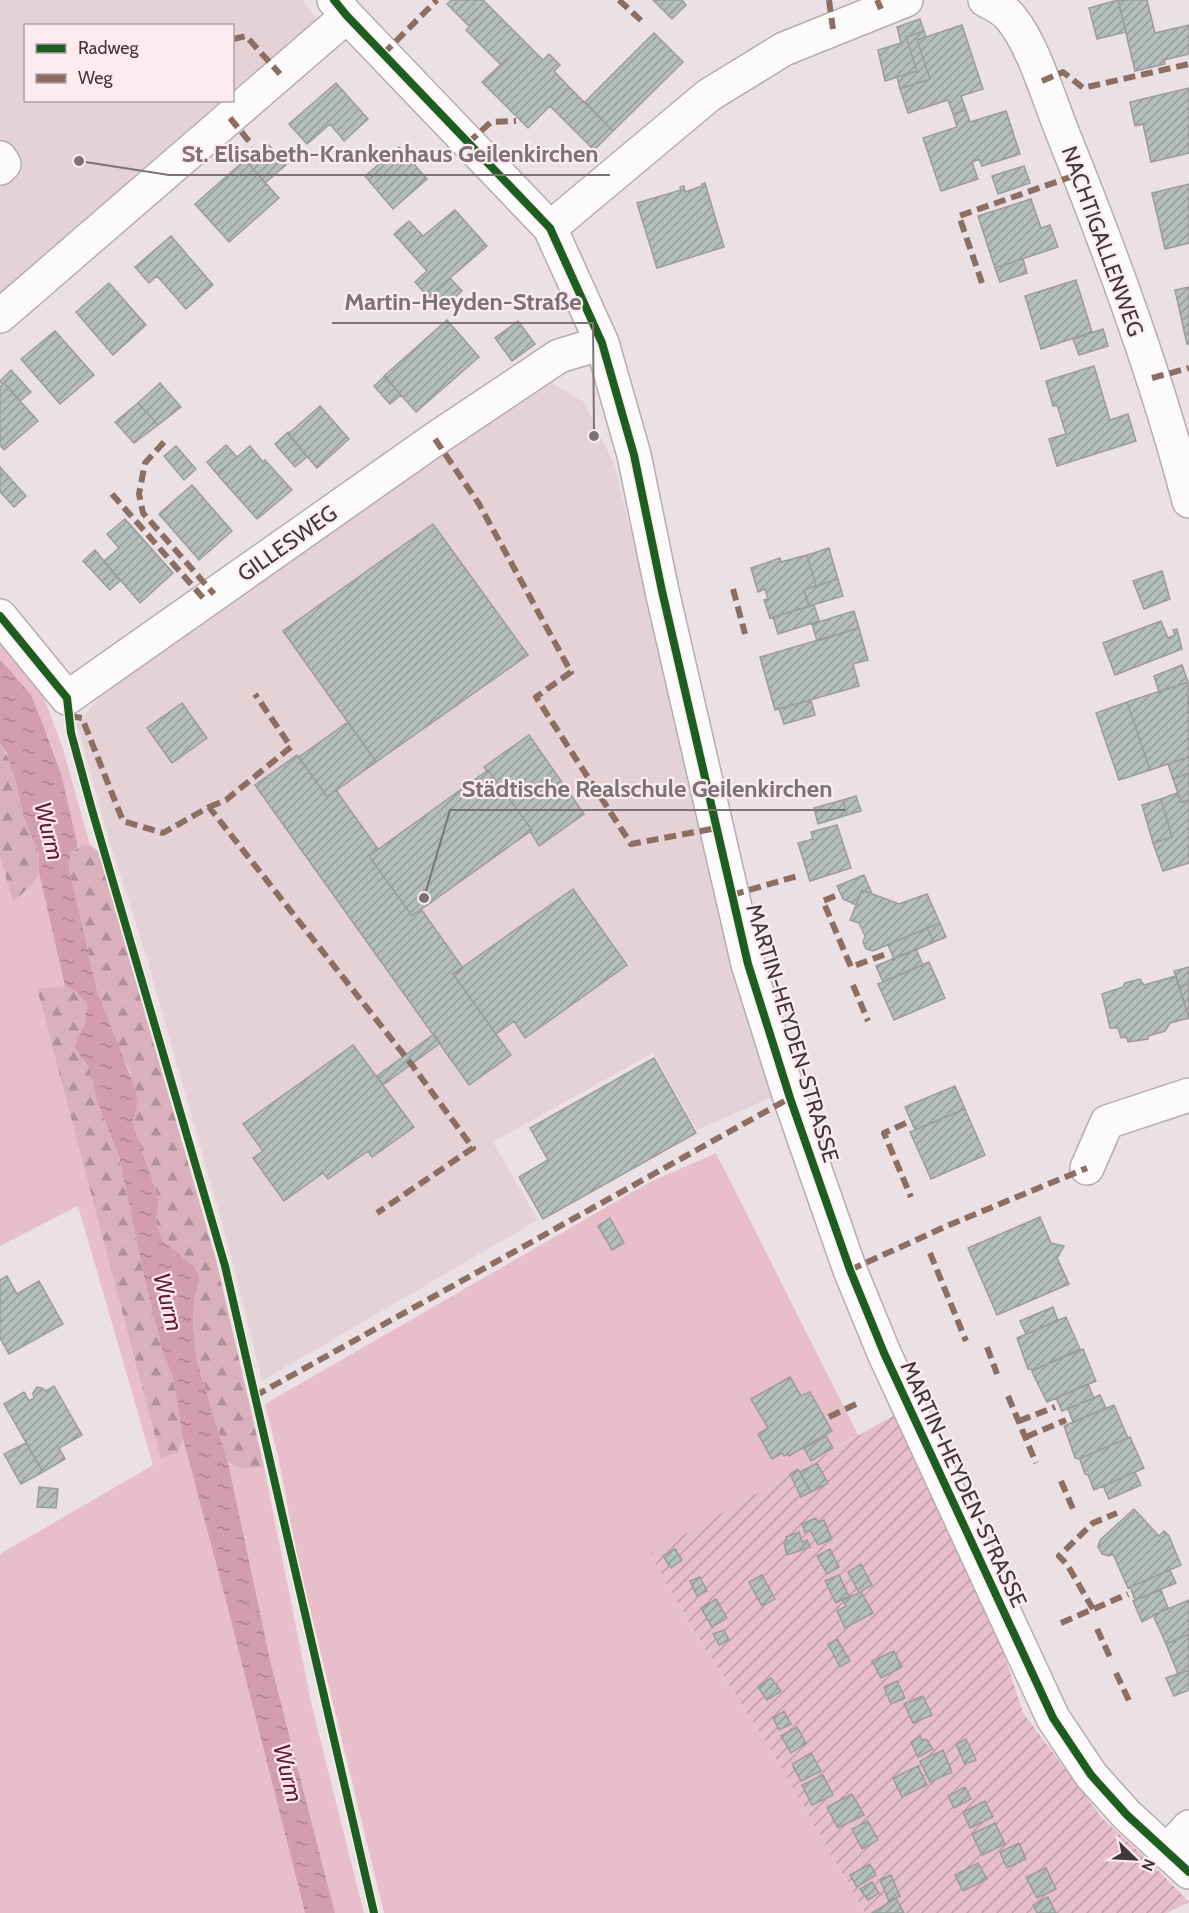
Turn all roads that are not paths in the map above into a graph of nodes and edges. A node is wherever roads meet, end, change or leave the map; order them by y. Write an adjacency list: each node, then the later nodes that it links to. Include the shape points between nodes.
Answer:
1 (985, 0): 9 (street, NACHTIGALLENWEG, via 1012,19 1034,60 1113,262 1177,453)
2 (888, 3): 6 (street, via 784,49 708,95)
3 (340, 8): 6 (street, MARTIN-HEYDEN-STRASSE); 7 (street)
4 (0, 158): 5 (street, via 4,164)
5 (0, 168)
6 (550, 228): 8 (street, MARTIN-HEYDEN-STRASSE)
7 (0, 316)
8 (602, 343): 10 (street, GILLESWEG, via 559,356 67,698); 14 (street, MARTIN-HEYDEN-STRASSE, via 634,455 748,964 850,1270 888,1362 1053,1718 1091,1775)
9 (1189, 501)
10 (0, 616)
11 (1189, 1095): 12 (street, via 1107,1122)
12 (1087, 1168)
13 (1189, 1827): 14 (street)
14 (1178, 1862)

